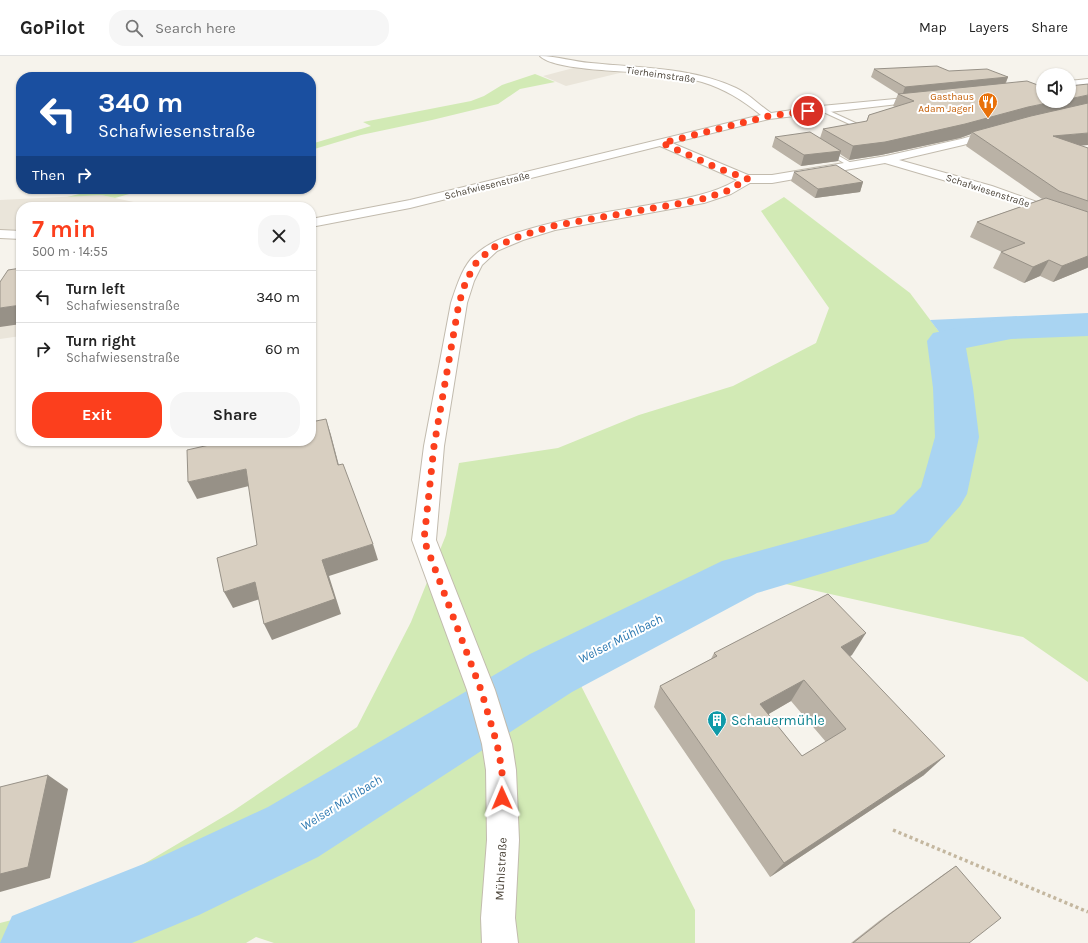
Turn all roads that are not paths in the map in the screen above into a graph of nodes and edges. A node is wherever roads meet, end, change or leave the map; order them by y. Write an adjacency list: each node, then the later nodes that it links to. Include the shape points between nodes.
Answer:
1 (544, 56): 6 (street, Tierheimstraße, via 567,62 689,78 718,85 733,90)
2 (1088, 82): 3 (street)
3 (1076, 83)
4 (938, 97): 5 (street, Schafwiesenstraße)
5 (821, 109): 6 (street, Schafwiesenstraße); 8 (lane, via 860,127 861,132)
6 (769, 116): 9 (street, Schafwiesenstraße)
7 (1007, 129): 11 (street, Schafwiesenstraße, via 963,142)
8 (853, 133)
9 (662, 143): 13 (street, Schafwiesenstraße); 14 (street, Schafwiesenstraße, via 410,204)
10 (819, 146): 12 (lane)
11 (886, 159): 12 (street, Schafwiesenstraße); 15 (street, Schafwiesenstraße, via 988,189)
12 (852, 165): 13 (street, Schafwiesenstraße, via 772,179)
13 (748, 179): 18 (street, Mühlstraße, via 727,191 699,200 552,226 518,237 492,248 476,263 466,281 459,303 434,446 424,540 481,690 502,770 503,832 498,918)
14 (316, 223)
15 (1088, 225)
16 (0, 234): 17 (street)
17 (16, 236)
18 (500, 943)

